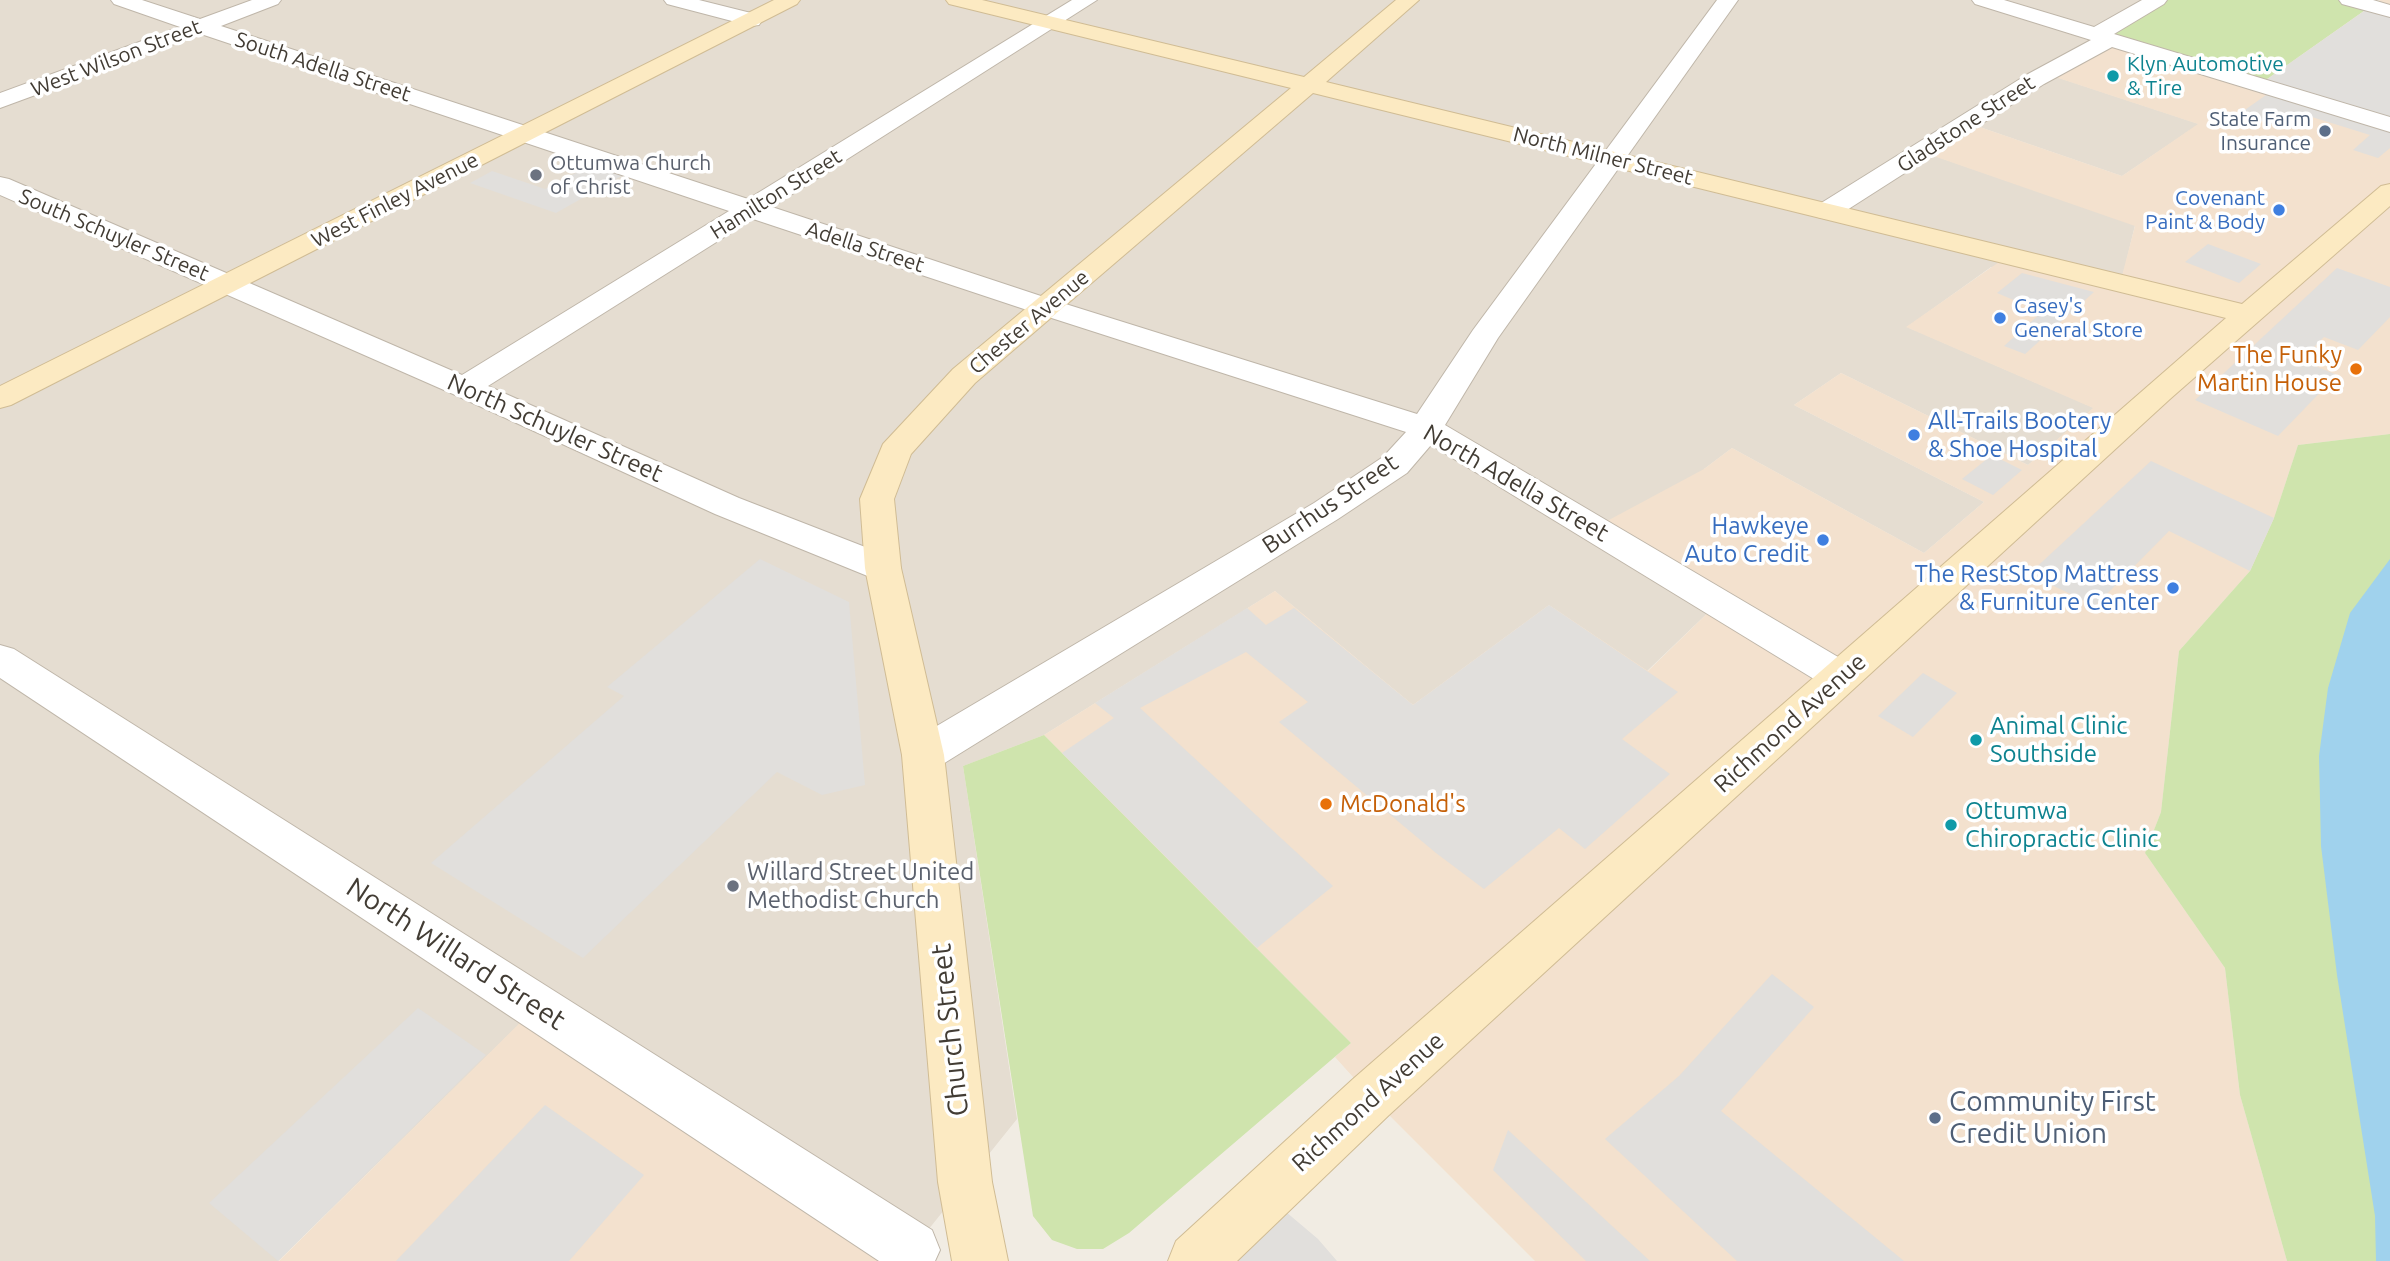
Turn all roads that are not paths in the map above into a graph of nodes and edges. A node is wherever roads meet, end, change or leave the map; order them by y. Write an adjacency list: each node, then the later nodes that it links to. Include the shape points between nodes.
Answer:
1 (121, 0): 15 (street, South Adella Street)
2 (271, 0): 15 (street, West Wilson Street)
3 (674, 0): 13 (street)
4 (790, 0): 13 (main road, West Finley Avenue)
5 (956, 0): 14 (main road, North Milner Street)
6 (1087, 0): 14 (street, Hamilton Street)
7 (1409, 0): 17 (main road, Chester Avenue)
8 (1728, 0): 21 (street, Burrhus Street)
9 (1982, 0): 16 (street)
10 (2157, 0): 16 (street, Gladstone Street)
11 (2349, 0): 12 (street)
12 (2390, 11)
13 (751, 20): 20 (main road, West Finley Avenue)
14 (1049, 23): 17 (main road, North Milner Street); 24 (street, Hamilton Street)
15 (199, 26): 18 (street, West Wilson Street); 20 (street, South Adella Street)
16 (2102, 38): 19 (street); 25 (street, Gladstone Street)
17 (1310, 85): 21 (main road, North Milner Street); 27 (main road, Chester Avenue)
18 (0, 101)
19 (2390, 125)
20 (525, 134): 24 (street, Adella Street); 26 (main road, West Finley Avenue)
21 (1612, 158): 25 (main road, North Milner Street); 31 (street, Burrhus Street, via 1484,336)
22 (0, 186): 26 (street, South Schuyler Street)
23 (2390, 192): 28 (main road, Richmond Avenue)
24 (752, 209): 27 (street, Adella Street); 29 (street, Hamilton Street)
25 (1827, 211): 28 (main road, North Milner Street)
26 (228, 284): 29 (street, North Schuyler Street); 30 (main road, West Finley Avenue)
27 (1046, 307): 31 (street, North Adella Street); 32 (main road, Chester Avenue, via 964,376 895,451 877,499)
28 (2249, 315): 34 (main road, Richmond Avenue)
29 (464, 387): 32 (street, North Schuyler Street, via 727,506)
30 (0, 398)
31 (1427, 428): 34 (street, North Adella Street); 35 (street, Burrhus Street, via 1395,466 1345,500)
32 (883, 568): 35 (main road, Chester Avenue)
33 (0, 659): 36 (street, North Willard Street)
34 (1841, 677): 38 (main road, Richmond Avenue, via 1371,1097)
35 (923, 755): 37 (main road, Church Street, via 965,1182)
36 (912, 1250)
37 (980, 1261)
38 (1196, 1261)

